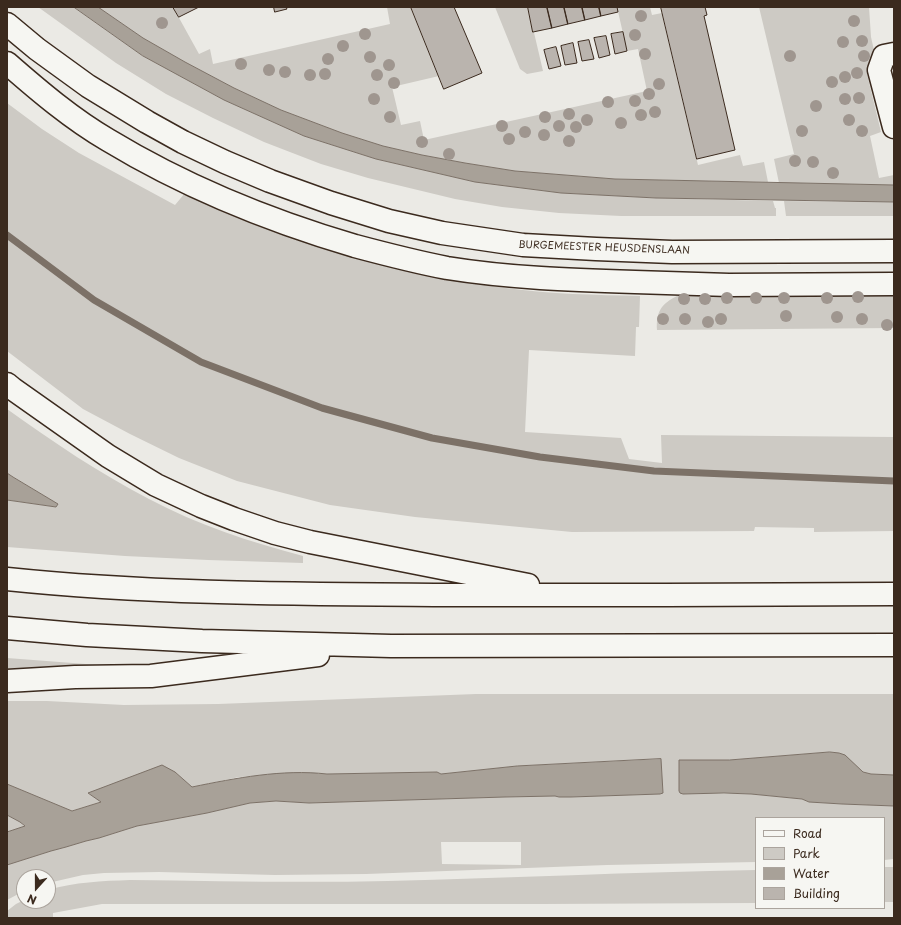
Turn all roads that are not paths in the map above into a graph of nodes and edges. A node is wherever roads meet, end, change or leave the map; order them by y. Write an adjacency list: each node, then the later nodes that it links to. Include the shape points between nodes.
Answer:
1 (7, 24): 5 (main road, BURGEMEESTER HEUSDENSLAAN, via 88,86 183,142 270,181 389,221 442,233 523,245 672,252)
2 (894, 54): 4 (main road, via 884,56 880,70)
3 (7, 63): 6 (main road, via 107,140 187,182 276,220 404,259 486,273 590,281 729,285)
4 (894, 127)
5 (894, 251)
6 (894, 284)
7 (7, 384): 10 (main road, via 108,456 156,485 234,519 310,542)
8 (7, 579): 10 (main road, via 106,587 297,594)
9 (894, 594): 10 (main road)
10 (576, 595)
11 (7, 628): 13 (main road, via 202,641)
12 (894, 645): 13 (main road)
13 (391, 646): 14 (main road, via 151,676)
14 (7, 681)

